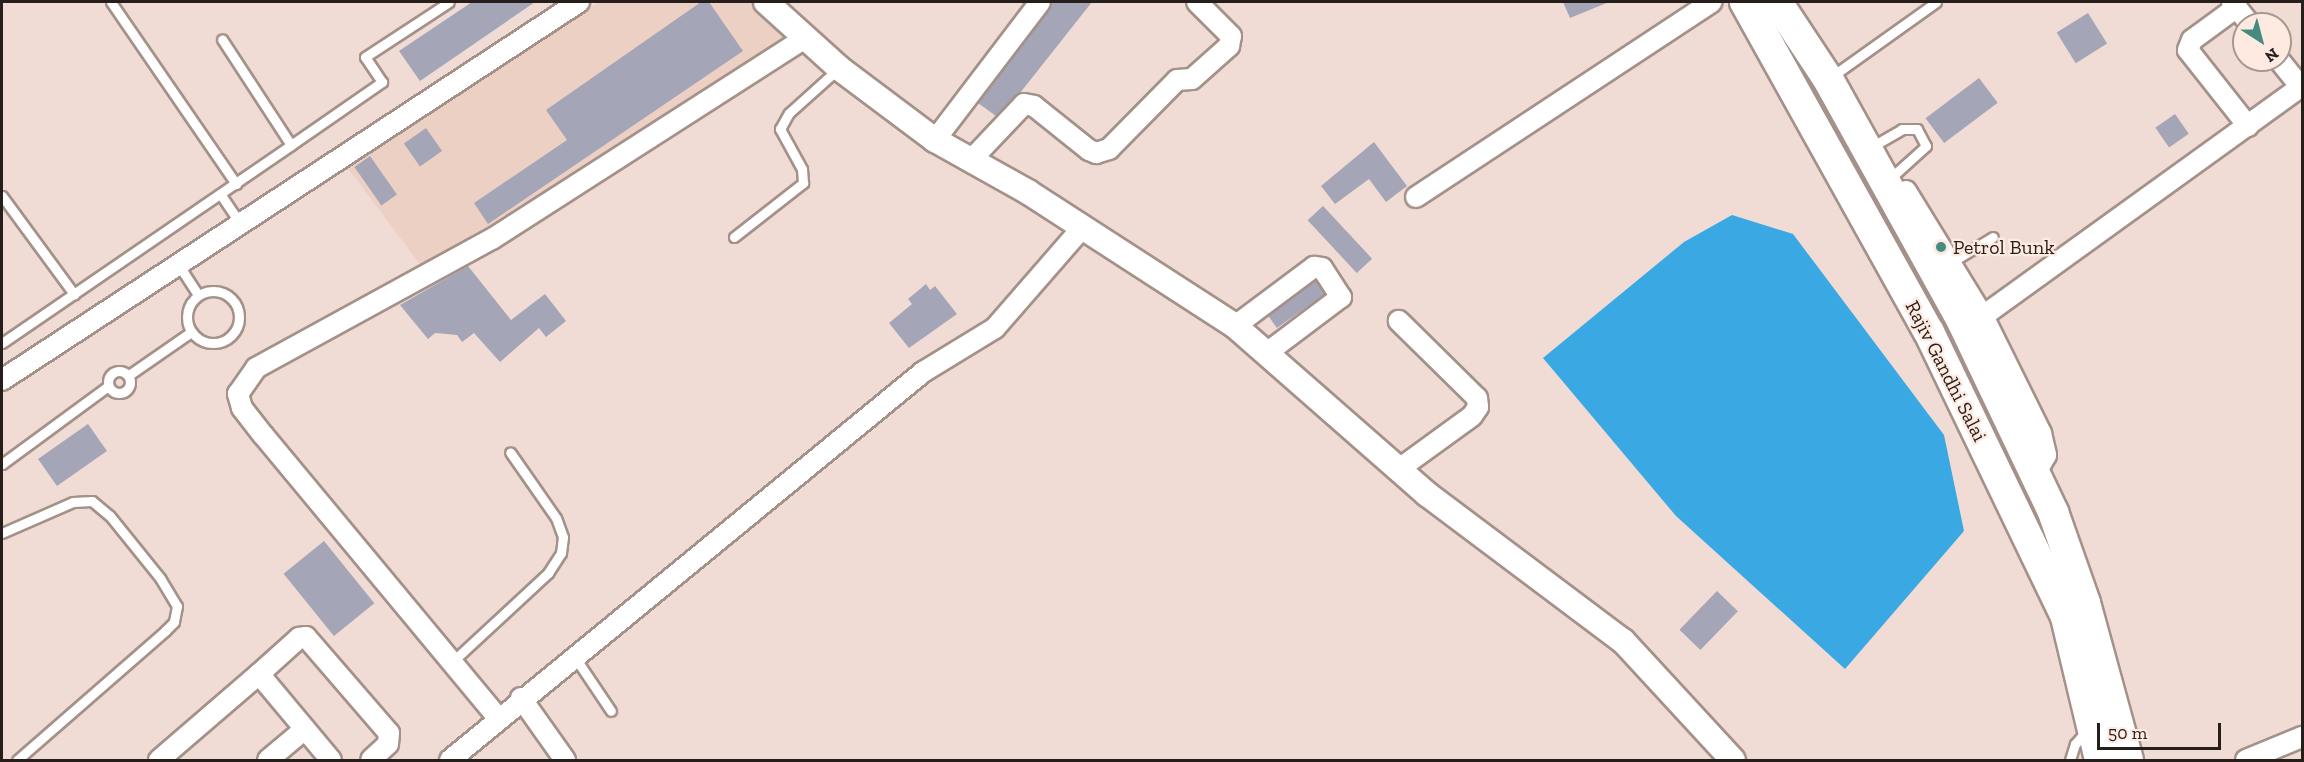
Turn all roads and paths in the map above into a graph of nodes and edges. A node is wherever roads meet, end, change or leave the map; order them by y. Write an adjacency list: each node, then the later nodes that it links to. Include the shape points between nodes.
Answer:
1 (111, 2): 24 (lane)
2 (449, 2): 21 (lane, via 365,57 382,82)
3 (579, 2): 28 (street)
4 (766, 2): 12 (street)
5 (1040, 2): 20 (street)
6 (1197, 2): 22 (street, via 1231,36 1229,46 1192,79 1177,80 1108,149 1096,153 1089,150 1034,106 1024,104)
7 (1712, 2): 27 (street)
8 (1744, 2): 56 (main road, Rajiv Gandhi Salai, via 1935,343 2066,617)
9 (1936, 2): 16 (lane)
10 (2234, 4): 18 (street, via 2192,40 2188,50)
11 (1788, 8): 16 (main road, Rajiv Gandhi Salai)
12 (805, 38): 14 (street); 51 (street, via 492,240 278,355 245,380 238,394 242,408)
13 (222, 39): 21 (lane)
14 (839, 68): 20 (street); 30 (lane, via 789,113 780,129 802,169 802,183)
15 (2289, 72): 17 (street)
16 (1828, 80): 19 (main road, Rajiv Gandhi Salai)
17 (2302, 87): 18 (street)
18 (2248, 126): 36 (street)
19 (1865, 139): 23 (street); 23 (lane, via 1917,129 1926,146); 48 (main road, Rajiv Gandhi Salai, via 1962,321)
20 (935, 140): 22 (street)
21 (291, 145): 24 (lane)
22 (971, 160): 29 (street)
23 (1895, 174): 32 (street)
24 (236, 184): 25 (lane)
25 (220, 195): 28 (lane); 34 (lane)
26 (2, 196): 34 (lane)
27 (1416, 197)
28 (240, 223): 33 (street)
29 (1082, 229): 38 (street, via 1175,284); 50 (street, via 995,328 923,372)
30 (734, 237)
31 (1993, 237): 32 (lane)
32 (1950, 263): 36 (street)
33 (178, 264): 35 (lane); 43 (street)
34 (74, 294): 40 (lane)
35 (198, 295): 39 (lane, via 188,308); 39 (lane, via 214,290 229,295 239,309 238,325 228,338 213,343)
36 (1983, 316): 48 (street, via 2041,433 2046,455)
37 (1399, 321): 47 (street, via 1477,398 1478,407 1472,416)
38 (1236, 326): 41 (street); 41 (street, via 1314,267 1322,268 1341,297)
39 (191, 332): 42 (lane)
40 (2, 343)
41 (1268, 352): 47 (street)
42 (129, 375): 44 (lane, via 115,371); 44 (lane, via 130,387 124,393 114,393)
43 (2, 380)
44 (108, 386): 46 (lane)
45 (510, 452): 51 (lane, via 556,518 563,537 561,553 548,573)
46 (2, 464)
47 (1399, 469): 66 (street, via 1623,640)
48 (2035, 475): 69 (main road, Rajiv Gandhi Salai, via 2053,512 2085,603)
49 (2, 533): 59 (lane, via 73,502 92,501 110,516 177,606 174,622 165,631)
50 (574, 656): 53 (street); 54 (lane)
51 (452, 662): 55 (street)
52 (259, 674): 57 (street); 60 (street); 63 (street, via 299,638 306,638 389,733 388,744)
53 (521, 698): 55 (street); 65 (street)
54 (611, 711)
55 (499, 719): 64 (street)
56 (2091, 725): 67 (lane, via 2075,744); 68 (main road, Rajiv Gandhi Salai)
57 (305, 729): 61 (street); 62 (street)
58 (2302, 737): 70 (street)
59 (17, 760)
60 (159, 760)
61 (268, 760)
62 (331, 760)
63 (371, 760)
64 (450, 760)
65 (565, 760)
66 (1733, 760)
67 (2070, 760)
68 (2100, 760)
69 (2128, 760)
70 (2246, 760)

